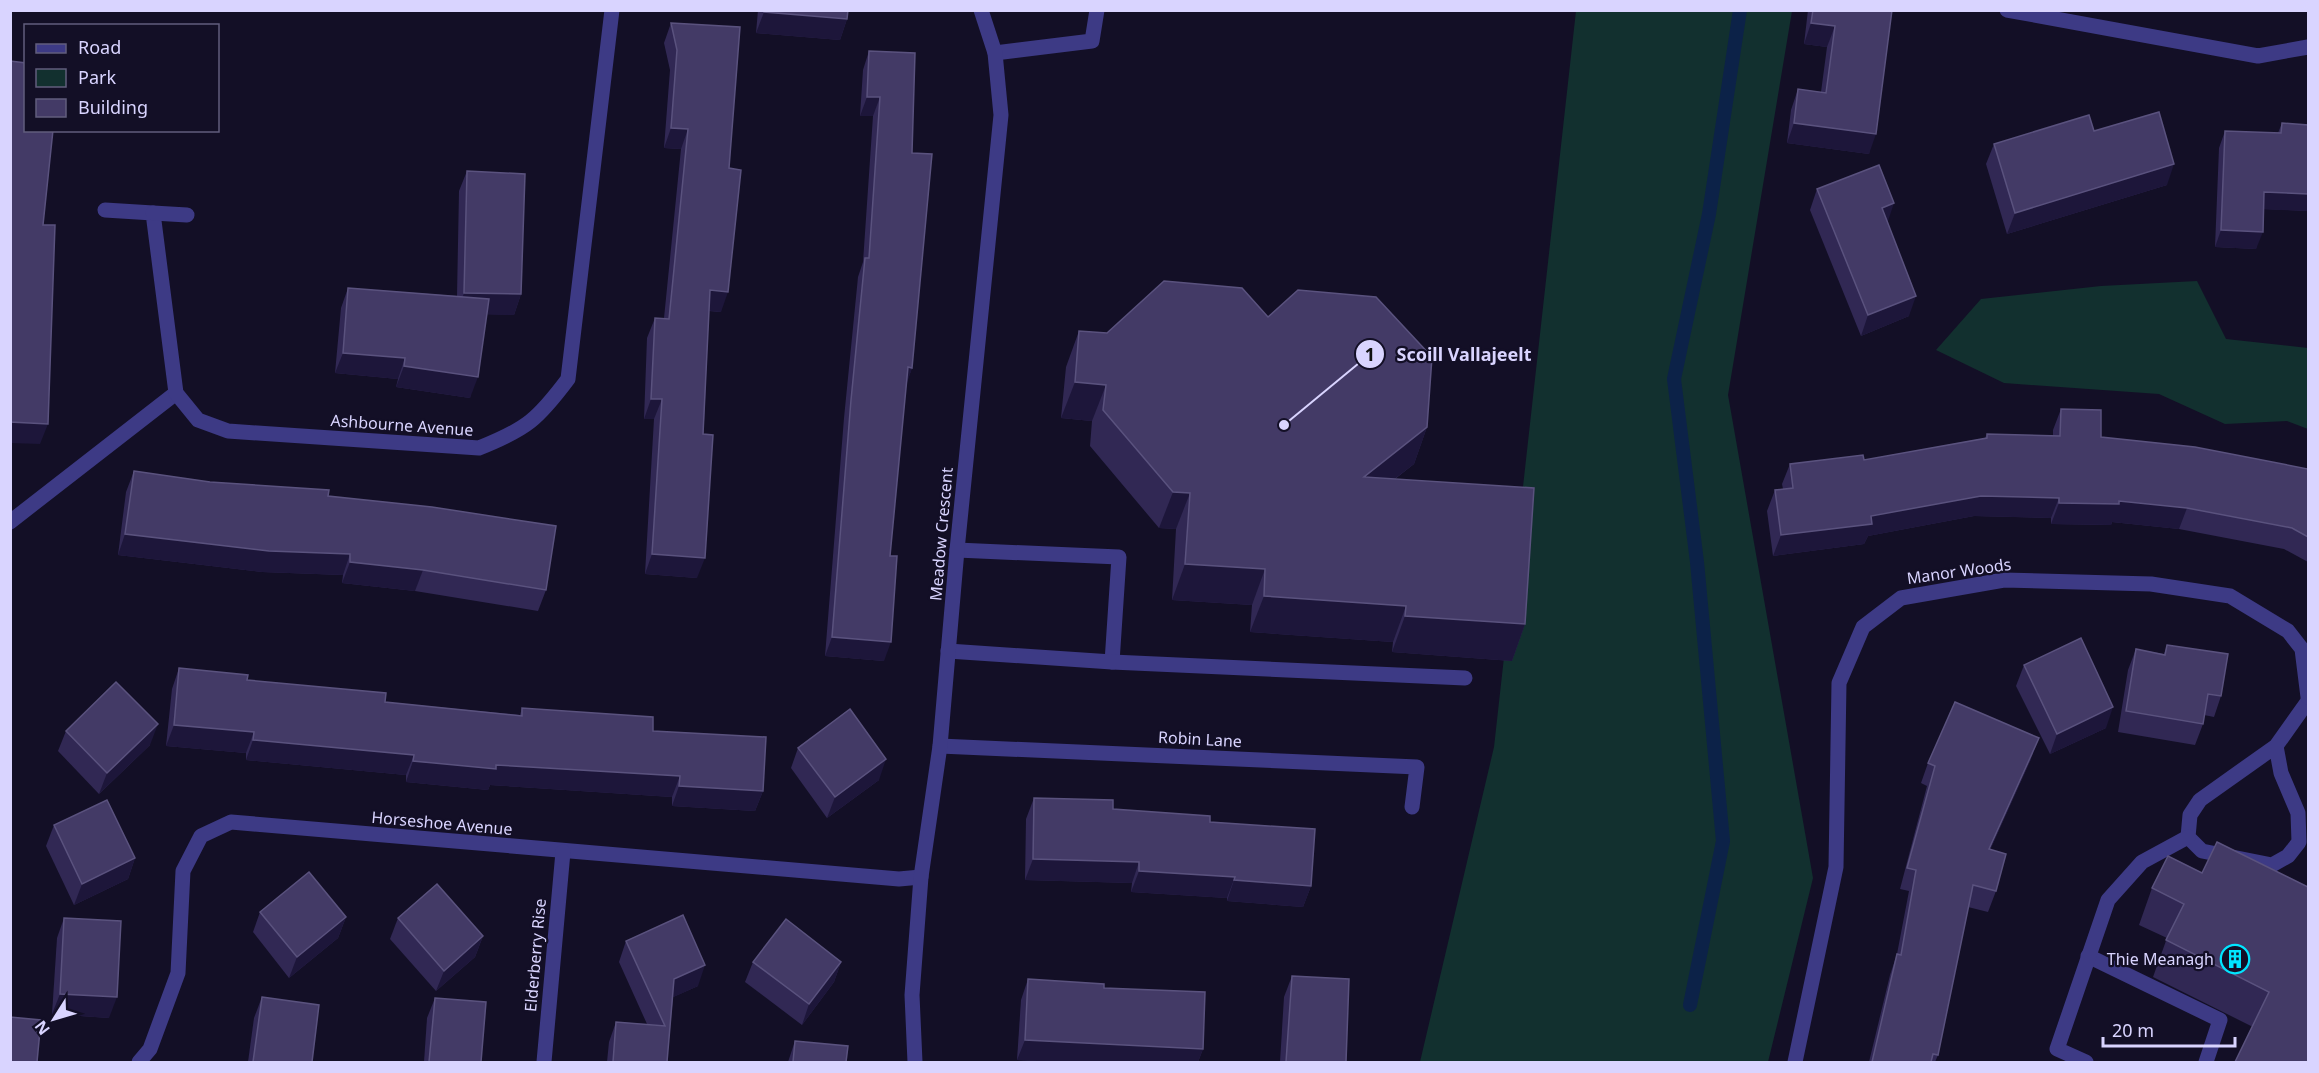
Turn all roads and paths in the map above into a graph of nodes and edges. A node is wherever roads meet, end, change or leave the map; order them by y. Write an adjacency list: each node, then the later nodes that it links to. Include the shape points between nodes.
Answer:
1 (612, 10): 10 (street, Ashbourne Avenue, via 568,378 544,411 516,434 479,448 228,431 198,420)
2 (981, 10): 6 (street, Meadow Crescent)
3 (1097, 10): 6 (street, via 1092,41)
4 (2007, 10): 5 (street, via 2258,56)
5 (2308, 48)
6 (995, 54): 12 (street, Meadow Crescent, via 1001,115)
7 (105, 210): 8 (street)
8 (153, 213): 9 (street); 10 (street)
9 (187, 215)
10 (176, 393): 11 (street)
11 (10, 522)
12 (957, 550): 13 (street, Meadow Crescent); 14 (street, via 1119,557)
13 (948, 651): 14 (street); 17 (street, Meadow Crescent)
14 (1112, 662): 15 (street)
15 (1465, 678)
16 (2308, 699): 18 (street); 27 (street, Manor Woods, via 2302,649 2288,631 2230,596 2151,584 2004,580 1901,598 1863,627 1839,683 1836,867)
17 (940, 746): 19 (street, Robin Lane, via 1417,767); 22 (street, Meadow Crescent)
18 (2276, 746): 20 (street, via 2200,800 2190,815); 20 (street, via 2281,773 2298,813 2299,842 2288,856 2272,865 2202,851)
19 (1412, 807)
20 (2188, 837): 23 (street, via 2142,862 2108,900)
21 (563, 852): 22 (street, Horseshoe Avenue, via 899,879); 24 (street, Horseshoe Avenue, via 231,822 201,836 183,871 178,973 150,1049); 25 (street, Elderberry Rise)
22 (921, 877): 26 (street, Meadow Crescent, via 912,995)
23 (2088, 956): 28 (street, via 2057,1049); 29 (street, via 2220,1020)
24 (139, 1062)
25 (544, 1062)
26 (915, 1062)
27 (1795, 1062)
28 (2086, 1062)
29 (2206, 1062)

